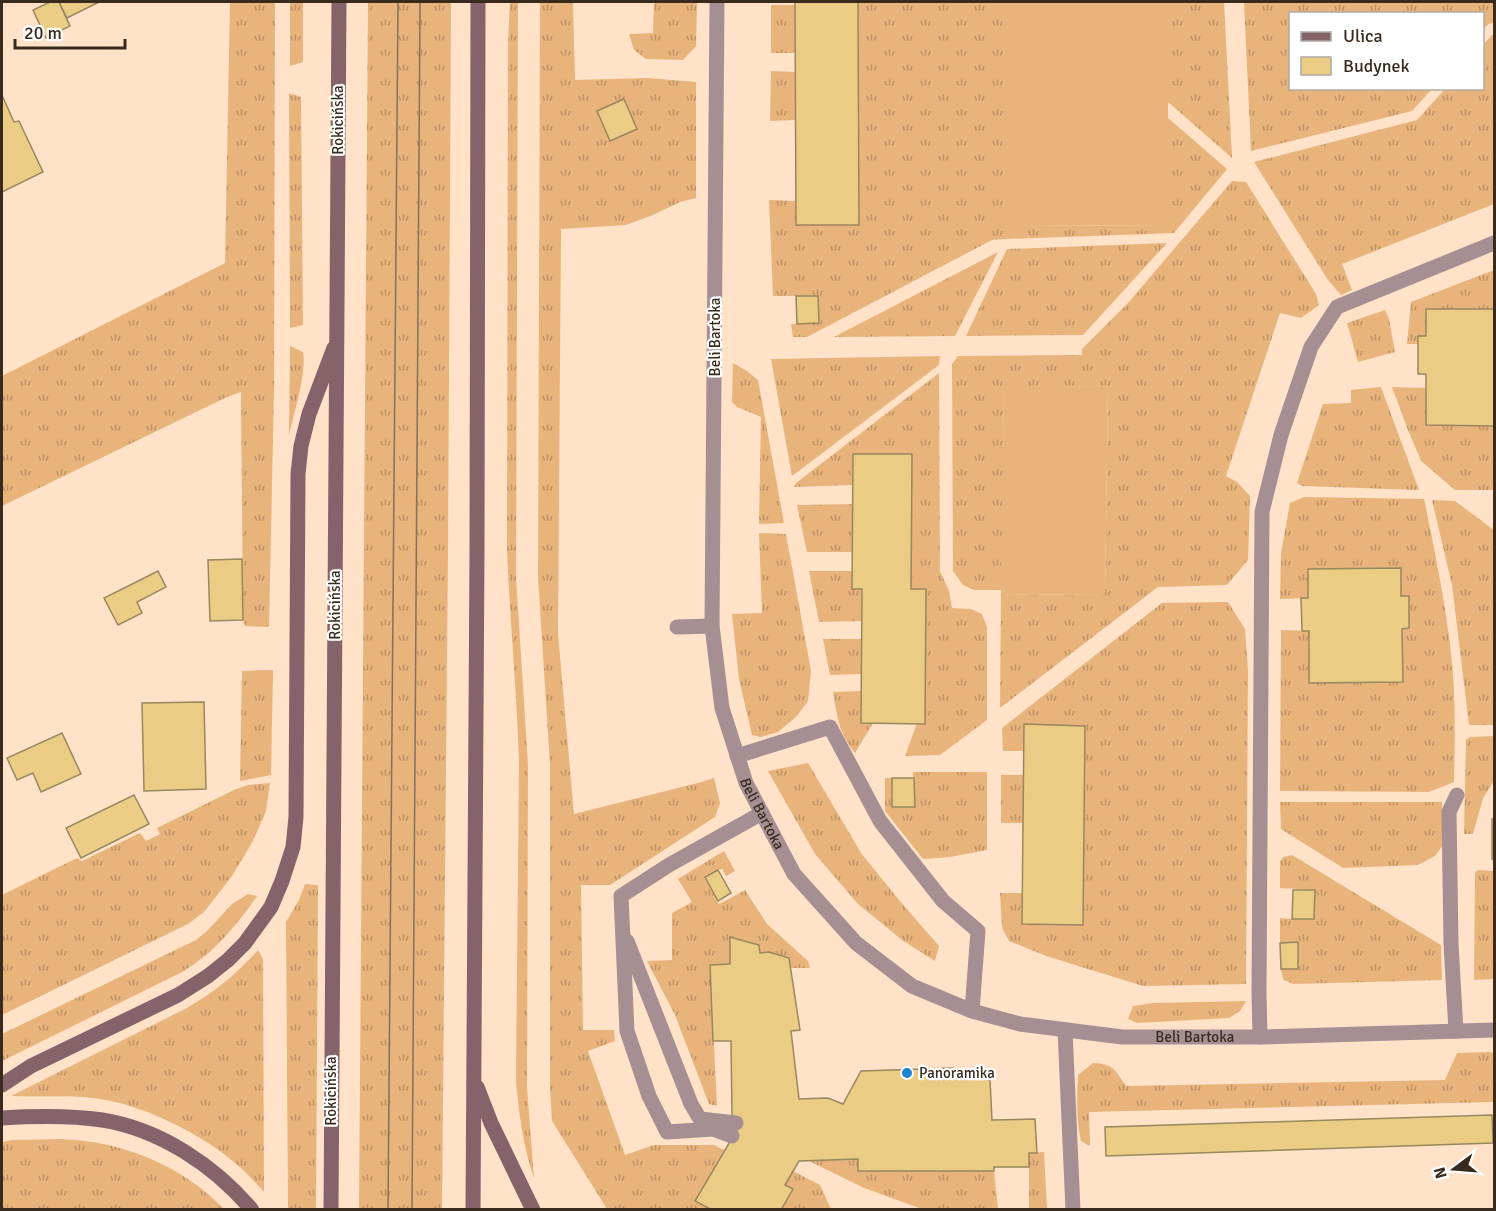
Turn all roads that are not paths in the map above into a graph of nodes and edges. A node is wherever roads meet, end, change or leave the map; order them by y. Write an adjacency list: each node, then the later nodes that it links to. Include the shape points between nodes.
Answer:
1 (339, 2): 5 (main road, Rokicińska)
2 (478, 2): 17 (main road)
3 (717, 2): 6 (street, Beli Bartoka)
4 (1494, 243): 16 (street, via 1337,307 1311,346 1281,435 1262,512)
5 (338, 338): 18 (main road, via 301,446 296,817 293,847 271,907 244,943 208,976 31,1066); 21 (main road, Rokicińska)
6 (712, 626): 7 (street); 8 (street, Beli Bartoka, via 722,708)
7 (678, 627)
8 (738, 756): 10 (street, Beli Bartoka, via 746,783); 12 (street, via 830,727 880,821 943,901 978,931)
9 (1458, 795): 15 (street, via 1449,812)
10 (762, 813): 11 (street, via 621,896); 12 (street, Beli Bartoka, via 794,874 856,943 912,986)
11 (622, 930): 11 (street, via 691,1104 700,1119 734,1129 668,1132 649,1096 627,1031)
12 (972, 1011): 13 (street, Beli Bartoka, via 1020,1024)
13 (1065, 1030): 16 (street, Beli Bartoka, via 1122,1037); 24 (street)
14 (1494, 1030): 15 (street, Beli Bartoka)
15 (1456, 1031): 16 (street, Beli Bartoka)
16 (1260, 1037)
17 (474, 1078): 22 (main road); 23 (main road)
18 (2, 1085)
19 (2, 1118): 20 (main road, via 65,1116 104,1120 135,1129 199,1160)
20 (252, 1209)
21 (331, 1209)
22 (473, 1209)
23 (533, 1209)
24 (1072, 1209)

